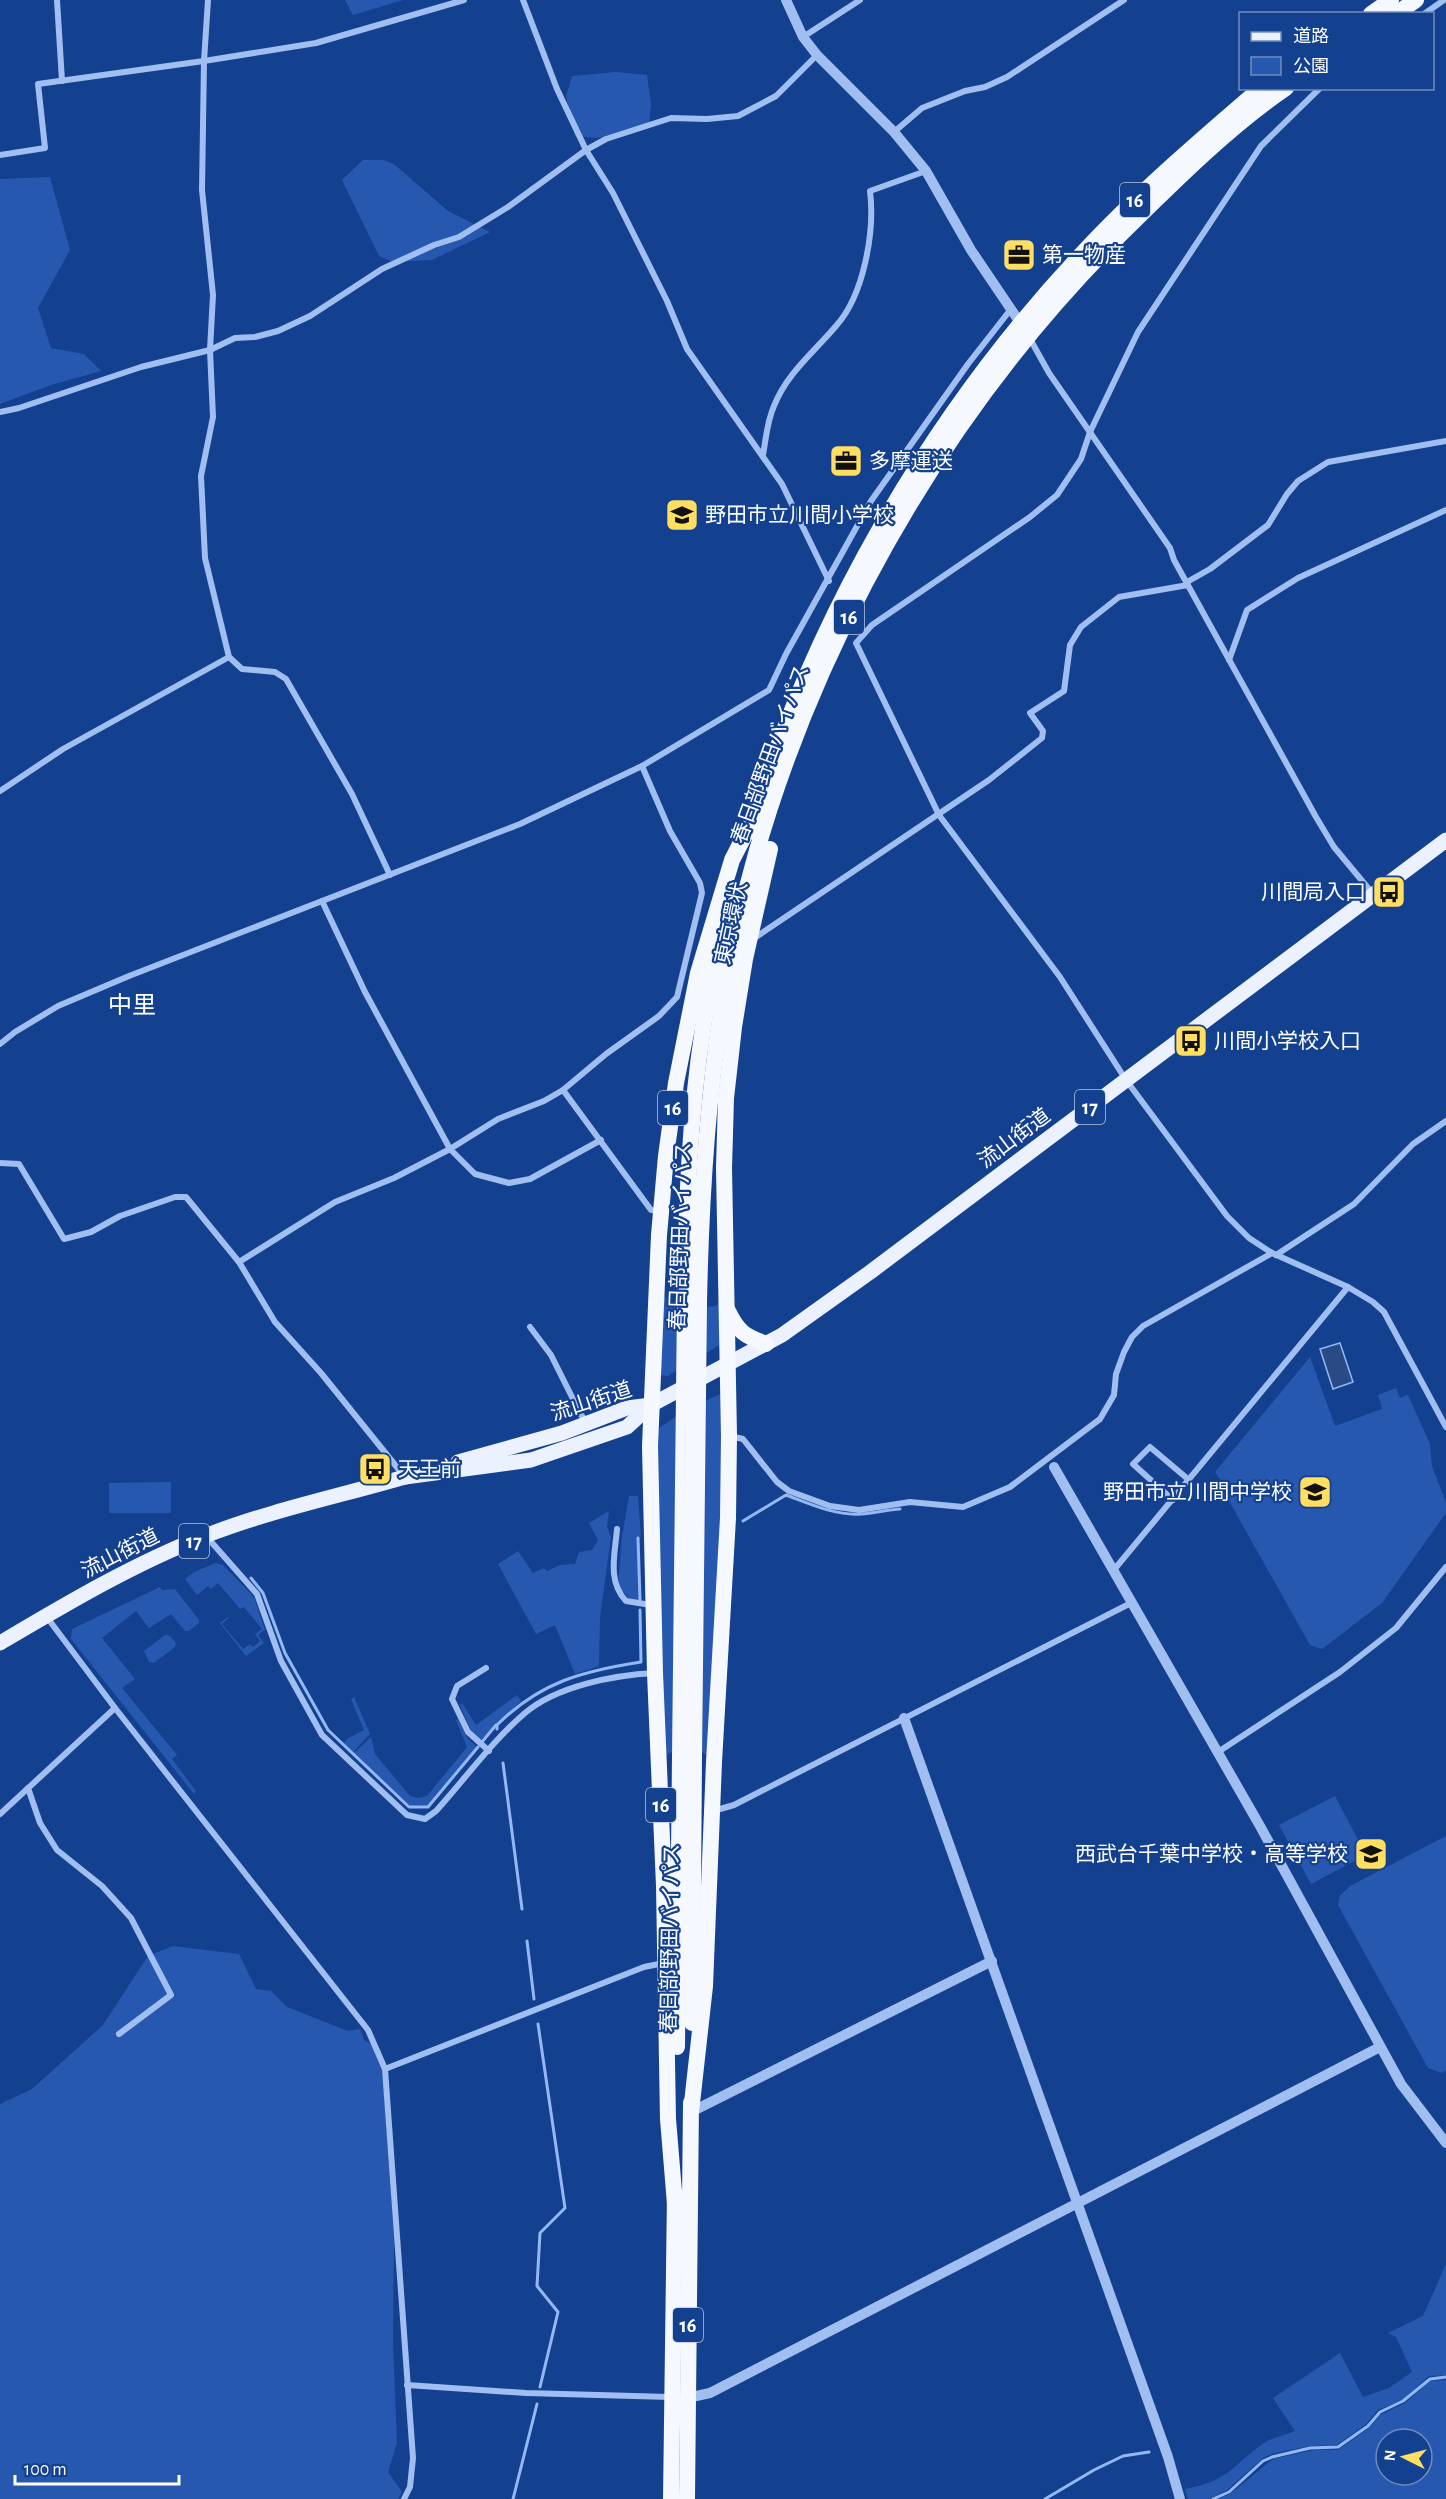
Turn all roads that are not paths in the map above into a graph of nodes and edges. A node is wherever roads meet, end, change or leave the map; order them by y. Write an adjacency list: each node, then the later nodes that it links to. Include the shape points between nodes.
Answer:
1 (57, 0): 17 (street)
2 (208, 0): 16 (street)
3 (464, 0): 16 (street, via 343,36)
4 (523, 0): 22 (street, via 557,89)
5 (786, 0): 14 (street)
6 (860, 0): 14 (street)
7 (1124, 0): 21 (street, via 1007,77 922,108)
8 (1391, 0): 11 (highway)
9 (1416, 0): 12 (highway)
10 (1444, 0): 13 (street)
11 (1374, 12)
12 (1399, 12)
13 (1427, 12)
14 (803, 37): 15 (street)
15 (817, 55): 21 (street); 22 (street, via 776,96 738,116 707,120 670,118 606,139)
16 (204, 61): 17 (street); 27 (street, via 202,190 213,295)
17 (63, 81): 23 (street, via 38,84 45,148)
18 (1259, 90): 26 (highway, 春日部野田バイパス / 16, via 1166,169 1078,257)
19 (1284, 90): 26 (highway, 春日部野田バイパス / 16, via 1177,178)
20 (1318, 90): 29 (street, via 1261,146 1138,332)
21 (894, 132): 24 (street)
22 (586, 150): 27 (street, via 459,237 382,269 310,316 278,331 236,338); 31 (street, via 618,202 687,349)
23 (0, 155)
24 (926, 171): 25 (street, via 971,250); 31 (street, via 870,191 868,246 852,303 838,325 791,376 774,405)
25 (1011, 309): 26 (street); 33 (street, via 871,501)
26 (1024, 330): 29 (street); 37 (highway, 春日部野田バイパス / 16, via 911,501 855,604); 41 (highway, 春日部野田バイパス / 16, via 941,430 899,496 843,599 800,690)
27 (210, 350): 28 (street, via 141,366); 35 (street, via 213,417 201,476 205,558)
28 (0, 412)
29 (1090, 432): 34 (street, via 1170,548); 40 (street, via 1081,459 1057,495 872,625 856,643)
30 (1446, 441): 34 (street, via 1328,462 1298,481 1268,525)
31 (763, 455): 33 (street, via 782,484)
32 (1446, 510): 36 (street, via 1298,578 1247,610)
33 (829, 581): 38 (street, via 769,690)
34 (1188, 583): 36 (street); 40 (street, via 1119,597 1081,627 1070,645 1064,691 1030,713 1042,731 1042,738)
35 (229, 657): 39 (street, via 63,749); 43 (street, via 242,669 274,672 286,679 352,794)
36 (1229, 660): 44 (street, via 1334,847)
37 (801, 723): 46 (highway, 東京環状 / 16); 58 (highway, 春日部野田バイパス / 16, via 751,874 725,986 705,1136)
38 (642, 766): 43 (street, via 520,824); 49 (street, via 702,893 677,996 659,1016)
39 (0, 791)
40 (939, 815): 46 (street); 48 (street, via 1060,977)
41 (752, 822): 54 (highway, 16, via 732,860 698,973 676,1083); 58 (highway, 春日部野田バイパス / 16, via 723,927 703,1027 690,1146)
42 (1446, 840): 44 (main road, 流山街道 / 17)
43 (390, 875): 45 (street)
44 (1373, 895): 48 (main road, 流山街道 / 17)
45 (322, 901): 47 (street, via 58,1006); 52 (street, via 364,992)
46 (750, 941): 59 (highway, 東京環状 / 16, via 734,1027 725,1118)
47 (0, 1044)
48 (1126, 1080): 55 (street, via 1227,1216 1249,1238); 61 (main road, 流山街道 / 17, via 809,1317)
49 (563, 1090): 51 (street); 52 (street, via 498,1119)
50 (1446, 1121): 55 (street, via 1413,1144 1354,1204)
51 (601, 1140): 52 (street, via 530,1179 509,1183 475,1174); 54 (street, via 651,1210)
52 (450, 1149): 56 (street, via 335,1202)
53 (0, 1162): 56 (street, via 19,1164 64,1239 92,1232 120,1216 175,1197 186,1197)
54 (661, 1211): 63 (highway, 16)
55 (1274, 1254): 57 (street); 66 (street, via 1143,1326 1124,1352 1114,1395 1100,1419 1010,1486 963,1507 910,1502 859,1510 830,1506 789,1491 777,1482 743,1439)
56 (239, 1262): 68 (street, via 275,1322)
57 (1348, 1287): 65 (street, via 1384,1312); 69 (street)
58 (692, 1303): 85 (highway, 春日部野田バイパス / 16, bridge)
59 (727, 1308): 61 (highway, via 742,1333); 62 (highway, 16)
60 (530, 1328): 64 (street, via 551,1355)
61 (766, 1344): 62 (main road, 流山街道 / 17)
62 (728, 1364): 63 (main road, 流山街道 / 17); 66 (highway, 16)
63 (651, 1405): 64 (main road, 流山街道 / 17, via 627,1408); 68 (main road, 流山街道 / 17, via 627,1427 545,1456); 76 (highway, 16)
64 (588, 1424): 68 (main road, 流山街道 / 17)
65 (1446, 1427)
66 (729, 1436): 87 (highway, 16)
67 (1054, 1467): 74 (street)
68 (405, 1477): 72 (main road, 流山街道 / 17, via 288,1508)
69 (1190, 1480): 70 (street); 70 (street, via 1150,1447 1132,1464)
70 (1173, 1500): 74 (street)
71 (617, 1529): 76 (street, via 615,1586 626,1600)
72 (205, 1536): 77 (main road, 流山街道 / 17, via 116,1577); 83 (street, via 257,1594 281,1661 322,1735 407,1815 425,1820)
73 (1446, 1567): 84 (street, via 1396,1628 1340,1672)
74 (1113, 1571): 75 (street)
75 (1131, 1603): 82 (street); 84 (street)
76 (653, 1605): 80 (highway, 16)
77 (46, 1616): 78 (main road, 流山街道 / 17); 81 (street)
78 (0, 1643)
79 (486, 1668): 83 (street, via 456,1686 452,1699 468,1732)
80 (655, 1673): 83 (street, via 600,1678 542,1701 526,1712); 90 (highway, 16)
81 (115, 1708): 86 (street); 93 (street, via 368,2030)
82 (904, 1718): 87 (street, via 734,1805); 89 (street)
83 (489, 1752)
84 (1218, 1752): 92 (street)
85 (687, 1757): 94 (highway, 春日部野田バイパス / 16); 97 (highway, 春日部野田バイパス / 16)
86 (28, 1788): 88 (street); 91 (street, via 40,1823 57,1850 102,1886 131,1918 171,1995)
87 (712, 1811): 94 (highway, 16, via 705,1986)
88 (0, 1814)
89 (992, 1961): 94 (street); 96 (street)
90 (664, 1963): 93 (street, via 644,1967); 97 (highway, 16, via 668,2119)
91 (119, 2034)
92 (1380, 2047): 95 (street, via 1401,2084); 96 (street)
93 (385, 2069): 98 (street)
94 (691, 2112): 99 (highway, 春日部野田バイパス / 16)
95 (1446, 2143)
96 (1079, 2203): 99 (street, via 710,2393); 103 (street)
97 (675, 2204): 99 (highway, 春日部野田バイパス / 16)
98 (407, 2385): 99 (street); 100 (street, via 413,2458 410,2487)
99 (680, 2398): 101 (highway, 春日部野田バイパス / 16); 102 (highway, 春日部野田バイパス / 16)
100 (404, 2499)
101 (671, 2499)
102 (687, 2499)
103 (1180, 2499)

